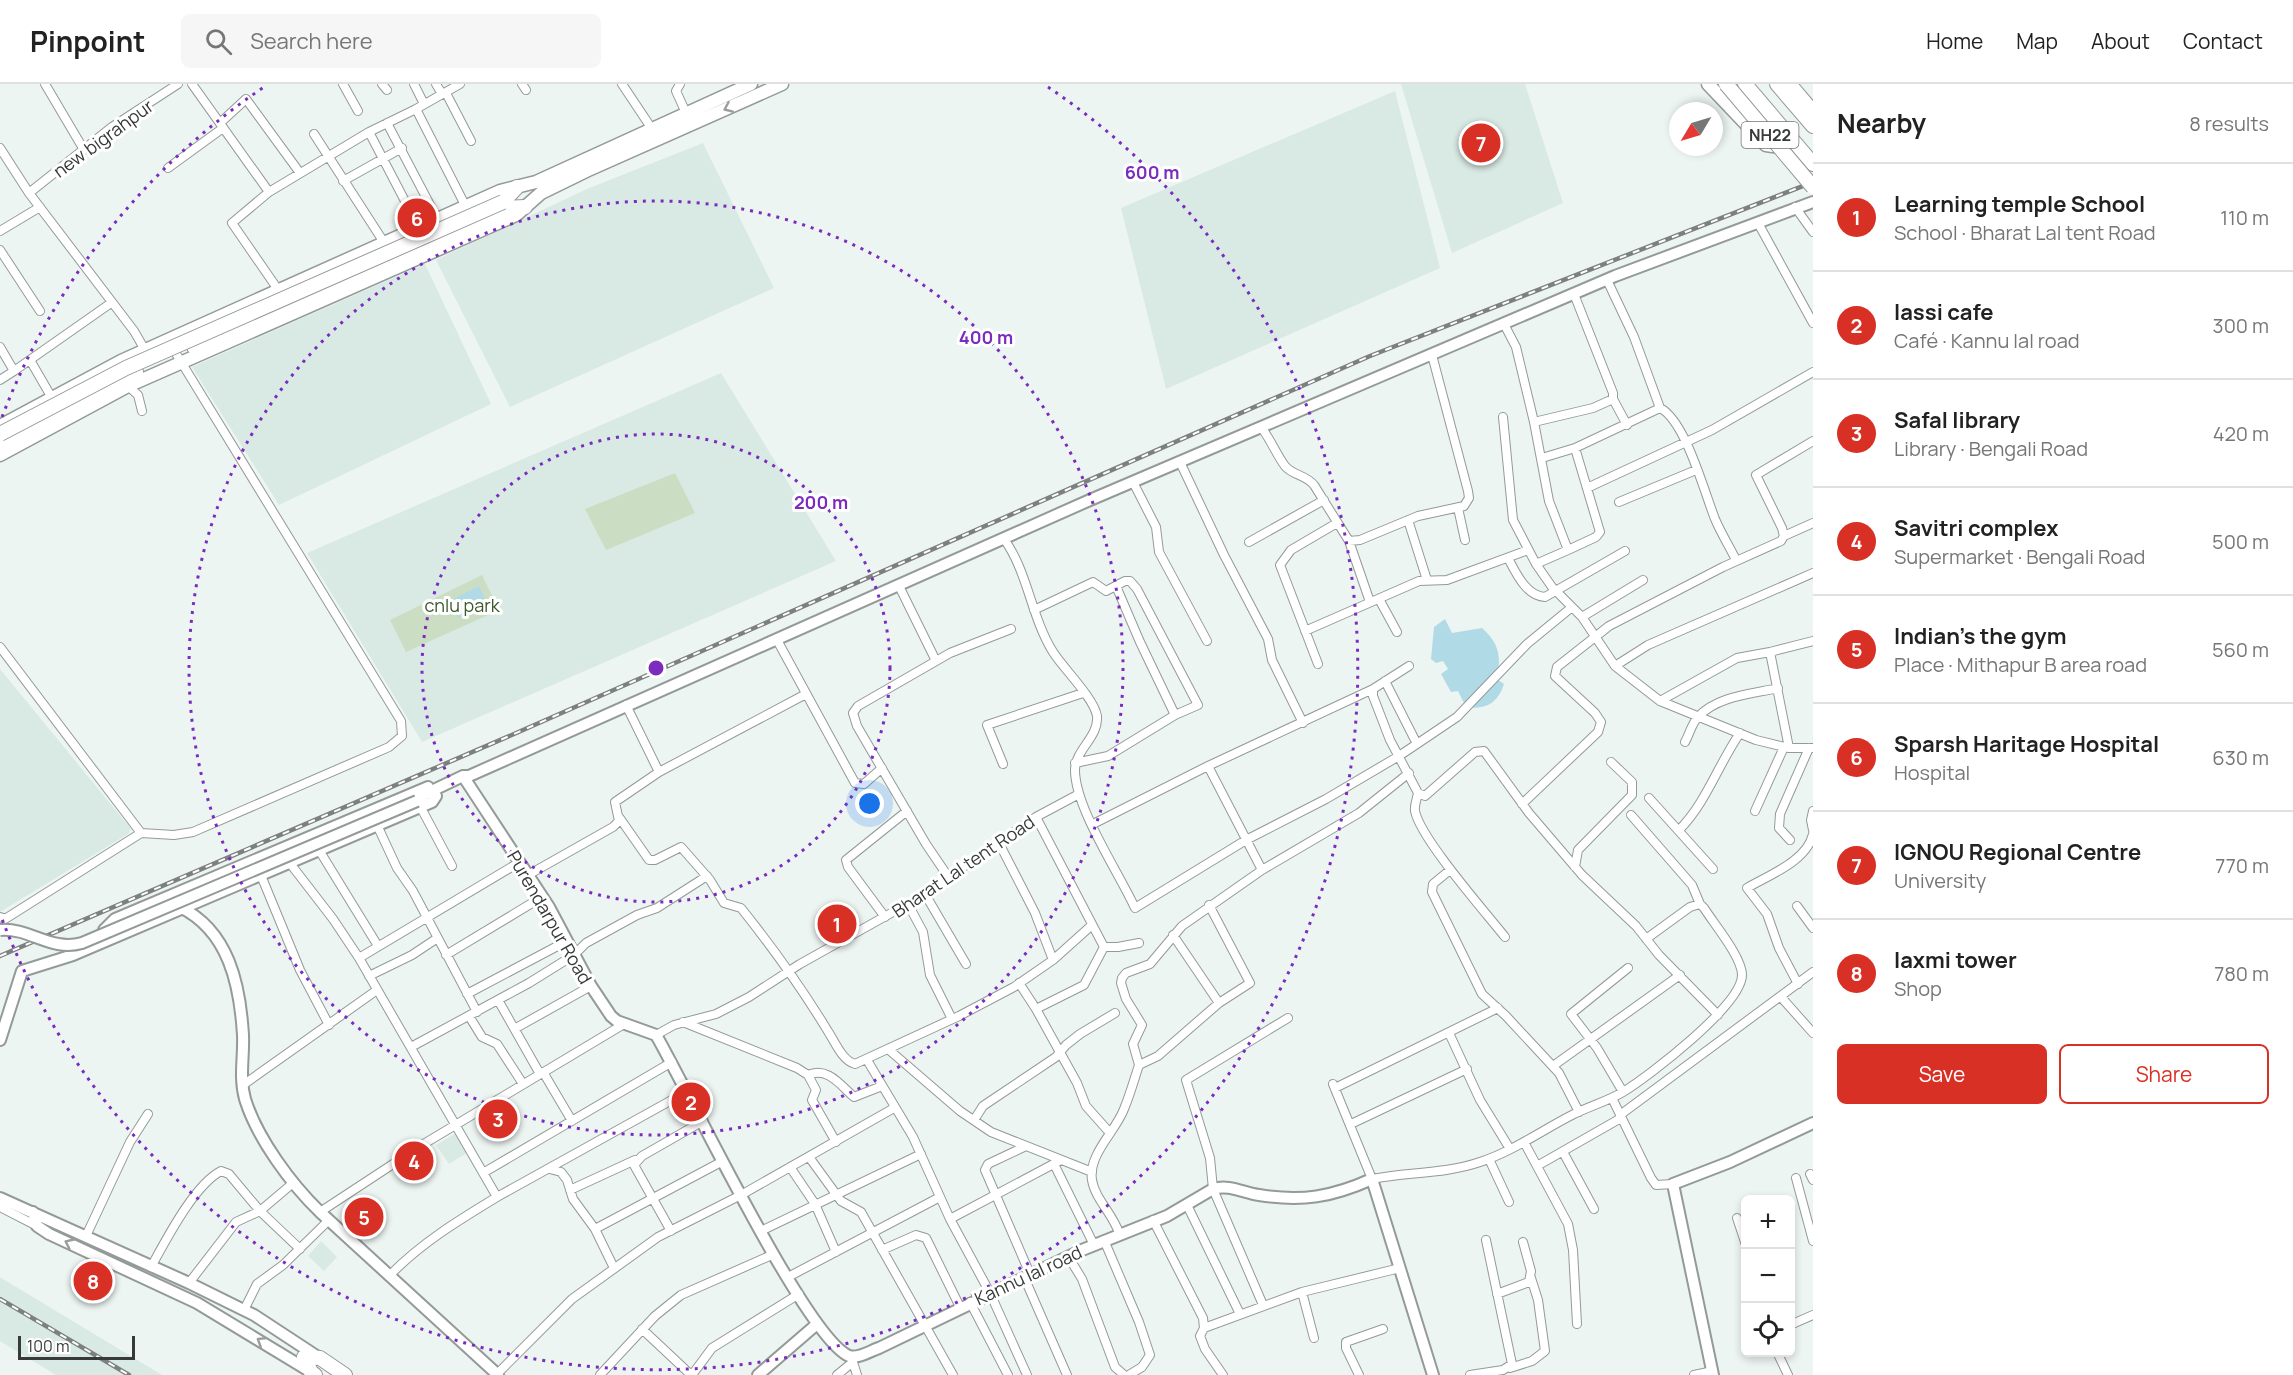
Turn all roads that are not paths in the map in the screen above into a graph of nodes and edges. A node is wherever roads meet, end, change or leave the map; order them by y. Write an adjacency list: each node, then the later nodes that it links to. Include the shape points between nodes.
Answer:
1 (45, 84): 33 (street)
2 (178, 84): 33 (street, new bigrahpur)
3 (192, 84): 24 (street)
4 (343, 84): 20 (street)
5 (414, 84): 18 (street)
6 (436, 84): 17 (street)
7 (460, 84): 17 (street)
8 (622, 84): 28 (street)
9 (680, 84): 22 (street, via 675,91)
10 (750, 84): 22 (main road)
11 (1708, 84): 30 (main road, via 1766,145)
12 (1726, 84): 30 (highway, NH22, bridge)
13 (1745, 84): 36 (highway, NH22)
14 (1777, 84): 25 (highway, NH22)
15 (1789, 84): 21 (highway, NH22)
16 (775, 85): 28 (main road, one-way to 28)
17 (444, 94): 18 (street); 29 (street)
18 (424, 104): 19 (street)
19 (416, 109): 23 (street); 48 (street)
20 (358, 111)
21 (1813, 112)
22 (686, 113): 28 (main road)
23 (387, 123): 26 (street); 32 (street)
24 (222, 125): 37 (street); 38 (street, via 246,99); 43 (street)
25 (1813, 126)
26 (369, 132): 34 (street); 35 (street)
27 (314, 134): 34 (street)
28 (655, 134): 42 (main road)
29 (471, 141)
30 (1780, 147): 41 (highway, NH22, bridge)
31 (0, 148): 44 (street)
32 (402, 148): 35 (street); 51 (street)
33 (84, 150): 44 (street, new bigrahpur)
34 (327, 156): 38 (street); 39 (street)
35 (383, 158): 39 (street); 53 (street)
36 (1813, 164)
37 (168, 168)
38 (300, 173): 43 (street)
39 (343, 181): 56 (street)
40 (516, 187): 42 (main road); 46 (highway); 48 (main road)
41 (1813, 187)
42 (538, 188): 49 (main road)
43 (269, 192): 59 (street, via 232,223)
44 (29, 193): 47 (street)
45 (1813, 202): 50 (street)
46 (504, 205): 49 (highway); 84 (highway, bridge, via 126,368); 87 (highway, via 418,249 136,372)
47 (40, 207): 54 (street); 61 (street)
48 (466, 207): 51 (main road)
49 (525, 207): 70 (main road, via 516,215)
50 (1795, 207): 52 (street); 55 (street)
51 (438, 220): 53 (main road)
52 (1758, 223): 58 (street); 63 (street)
53 (420, 228): 56 (main road)
54 (0, 231)
55 (1813, 232)
56 (385, 244): 59 (main road)
57 (0, 250): 62 (street)
58 (1607, 280): 60 (street); 77 (street, via 1634,337)
59 (279, 291): 65 (main road)
60 (1574, 294): 64 (street); 76 (street)
61 (111, 303): 67 (street); 69 (street)
62 (40, 311)
63 (1813, 323)
64 (1504, 324): 68 (street); 80 (street, via 1516,347)
65 (168, 340): 67 (main road); 70 (street)
66 (0, 347): 71 (street)
67 (145, 350): 75 (main road)
68 (1432, 355): 83 (street); 97 (street, via 1468,490 1467,503)
69 (30, 360): 71 (street); 75 (street)
70 (181, 363): 74 (main road); 177 (street, via 404,729 389,747 193,832)
71 (14, 371): 73 (street)
72 (1813, 372): 86 (street)
73 (0, 380)
74 (128, 386): 78 (street, via 138,395); 89 (main road)
75 (52, 398): 82 (main road)
76 (1613, 399): 80 (street, via 1593,408); 81 (street)
77 (1660, 408): 81 (street); 86 (street, via 1672,417)
78 (142, 411)
79 (1503, 417): 106 (street, via 1511,509)
80 (1534, 422): 90 (street)
81 (1627, 424): 88 (street)
82 (0, 426)
83 (1261, 427): 91 (street); 95 (street, via 1285,466 1308,478)
84 (0, 434)
85 (1813, 441): 101 (street, via 1756,475)
86 (1686, 442): 92 (street); 94 (street)
87 (0, 444)
88 (1575, 448): 90 (street); 94 (street)
89 (0, 454)
90 (1542, 458): 107 (street, via 1549,501)
91 (1180, 462): 93 (street); 145 (street, via 1268,639 1272,660)
92 (1696, 470): 96 (street); 110 (street)
93 (1133, 482): 102 (street); 128 (street, via 1156,527 1160,552)
94 (1587, 488): 107 (street, via 1600,532)
95 (1324, 500): 99 (street); 105 (street)
96 (1618, 502)
97 (1458, 508): 98 (street); 103 (street)
98 (1408, 520): 104 (street); 113 (street)
99 (1337, 523): 104 (street); 124 (street, via 1281,559)
100 (1813, 523): 101 (street)
101 (1784, 536): 110 (street, via 1777,543)
102 (1004, 539): 115 (street); 121 (street)
103 (1465, 540)
104 (1349, 541): 119 (street)
105 (1249, 542)
106 (1528, 550): 109 (street); 111 (street)
107 (1568, 550): 111 (street)
108 (1625, 551): 117 (street)
109 (1508, 558): 113 (street, via 1447,580); 117 (street, via 1533,593 1545,597)
110 (1736, 560): 126 (street)
111 (1536, 564): 117 (street)
112 (1813, 573): 135 (street, via 1648,645)
113 (1427, 580): 118 (street)
114 (1643, 580): 122 (street)
115 (899, 586): 127 (street); 132 (street)
116 (1116, 586): 121 (street, via 1106,591 1093,582); 143 (street); 143 (street, via 1125,581 1134,584 1198,705)
117 (1557, 591): 120 (street)
118 (1379, 598): 119 (street); 125 (street)
119 (1370, 603): 124 (street)
120 (1572, 607): 122 (street); 148 (street, via 1527,644 1462,713)
121 (1034, 610): 139 (street, via 1053,652)
122 (1582, 617): 126 (street)
123 (1011, 628): 132 (street)
124 (1305, 631): 133 (street)
125 (1397, 632)
126 (1595, 636): 135 (street); 166 (street, via 1557,667 1554,674 1600,717 1600,727)
127 (777, 640): 140 (street); 142 (street)
128 (1207, 641)
129 (1813, 641): 131 (street)
130 (0, 647): 177 (street)
131 (1770, 652): 137 (street); 141 (street, via 1737,658)
132 (936, 661): 156 (street, via 855,709 857,726)
133 (1318, 664)
134 (1409, 666): 136 (street)
135 (1615, 666): 141 (street)
136 (1385, 681): 138 (street); 148 (street)
137 (1778, 688): 144 (street, via 1728,699); 149 (street)
138 (1373, 689): 145 (street); 151 (street, via 1372,696)
139 (1083, 693): 153 (street, via 1095,710 1097,724); 154 (street, via 987,725)
140 (806, 694): 156 (street, via 857,785 864,784); 157 (street)
141 (1659, 701): 144 (street)
142 (626, 705): 157 (street); 159 (street)
143 (1175, 715): 153 (street, via 1108,756)
144 (1696, 717): 146 (street); 147 (street)
145 (1303, 723): 155 (street)
146 (1740, 734): 149 (street); 175 (street, via 1700,806)
147 (1685, 742)
148 (1417, 744): 151 (street)
149 (1786, 747): 150 (street); 168 (street)
150 (1811, 748): 179 (street, via 1780,814 1779,828)
151 (1399, 756): 158 (street); 178 (street, via 1316,805)
152 (1611, 762): 185 (street, via 1632,782 1632,795 1578,850)
153 (1075, 763): 162 (street)
154 (1003, 764)
155 (1208, 766): 173 (street); 178 (street)
156 (882, 768): 167 (street)
157 (659, 772): 171 (street, via 615,802)
158 (1409, 773): 161 (street); 187 (street, via 1359,813)
159 (466, 778): 160 (street); 163 (street); 183 (street, Purendarpur Road)
160 (442, 786): 163 (street); 210 (street, via 426,787 115,919 104,930)
161 (1418, 793): 166 (street, via 1425,796 1431,792 1479,750 1488,756); 188 (street, via 1416,814)
162 (1079, 794): 172 (street, Bharat Lal tent Road); 173 (street)
163 (432, 796): 165 (street)
164 (1650, 798): 175 (street)
165 (419, 804): 174 (street); 184 (street); 205 (street, bridge, via 82,943 68,947)
166 (1522, 804): 185 (street)
167 (907, 811): 192 (street); 201 (street, via 846,860)
168 (1755, 811)
169 (1813, 811): 176 (street)
170 (1631, 815): 196 (street, via 1692,885)
171 (619, 817): 190 (street, via 613,827); 191 (street, via 649,860 681,847)
172 (1036, 817): 180 (street, Bharat Lal tent Road); 203 (street)
173 (1093, 824): 178 (street, via 1135,908)
174 (377, 825): 181 (street); 202 (street)
175 (1679, 830): 186 (street)
176 (1813, 832): 226 (street, via 1810,845 1798,857 1747,888 1767,914)
177 (141, 833): 200 (street, via 5,919)
178 (1246, 840): 187 (street)
179 (1790, 840)
180 (998, 841): 192 (street, Bharat Lal tent Road); 218 (street, via 1026,892)
181 (319, 850): 182 (street); 213 (street)
182 (289, 862): 189 (street); 217 (street)
183 (520, 862): 190 (street, Purendarpur Road); 202 (street)
184 (452, 866)
185 (1575, 867): 209 (street)
186 (1713, 869)
187 (1262, 870): 197 (street)
188 (1450, 870): 207 (street); 233 (street, via 1433,884 1432,892 1479,988)
189 (260, 873): 199 (street); 241 (street, via 300,970)
190 (528, 875): 194 (street, Purendarpur Road)
191 (706, 876): 216 (street, via 657,908 586,942); 221 (street, via 724,903 741,908)
192 (949, 878): 193 (street, Bharat Lal tent Road)
193 (925, 894): 195 (street, Bharat Lal tent Road); 219 (street)
194 (542, 897): 211 (street, Purendarpur Road); 215 (street)
195 (908, 904): 201 (street, Bharat Lal tent Road); 239 (street, via 923,932 930,975)
196 (1700, 904): 209 (street); 237 (street, via 1728,944 1742,977)
197 (1209, 905): 206 (street); 232 (street, via 1250,979 1248,986)
198 (1797, 906): 204 (street)
199 (180, 908): 210 (street); 260 (street, via 207,926 231,963 243,1034)
200 (0, 918)
201 (885, 918): 221 (street, Bharat Lal tent Road)
202 (426, 919): 208 (street); 213 (street)
203 (1092, 925): 214 (street); 218 (street)
204 (1813, 928)
205 (0, 930)
206 (1173, 934): 232 (street); 254 (street, via 1155,960 1126,973 1120,983 1142,1025 1133,1044)
207 (1505, 937)
208 (436, 939): 215 (street); 224 (street)
209 (1646, 939): 223 (street)
210 (106, 940): 248 (street, via 73,955 22,970)
211 (567, 940): 216 (street, Purendarpur Road); 229 (street)
212 (1139, 943): 214 (street)
213 (378, 946): 217 (street)
214 (1104, 947): 234 (street, via 1084,985)
215 (446, 955): 229 (street)
216 (574, 955): 227 (street, Purendarpur Road); 231 (street)
217 (359, 958): 224 (street)
218 (1053, 960): 225 (street)
219 (966, 964)
220 (1628, 968): 247 (street, via 1571,1014)
221 (788, 972): 240 (street, Bharat Lal tent Road, via 723,1011); 252 (street, via 849,1062)
222 (1813, 972): 226 (street)
223 (1680, 975): 237 (street); 247 (street)
224 (369, 976): 228 (street)
225 (1019, 983): 234 (street); 239 (street)
226 (1798, 984): 230 (street)
227 (591, 986): 242 (street, Purendarpur Road, via 611,1016); 243 (street)
228 (377, 990): 241 (street); 249 (street)
229 (467, 994): 236 (street)
230 (1781, 997): 244 (street); 268 (street, via 1719,1039)
231 (498, 1000): 236 (street); 243 (street)
232 (1219, 1003): 254 (street, via 1164,1052)
233 (1498, 1008): 245 (street); 255 (street)
234 (1036, 1009): 251 (street)
235 (1115, 1013): 251 (street, via 1080,1034)
236 (473, 1014): 249 (street); 259 (street, via 482,1037 500,1047)
237 (1718, 1015): 263 (street, via 1656,1070)
238 (1288, 1018): 297 (street, via 1186,1080 1210,1158)
239 (952, 1019): 250 (street)
240 (683, 1022): 246 (street, Bharat Lal tent Road); 258 (street)
241 (329, 1024): 260 (street)
242 (624, 1024): 246 (street, Purendarpur Road); 257 (street)
243 (516, 1028): 257 (street)
244 (1813, 1032)
245 (1449, 1033): 256 (street); 273 (street, via 1334,1086)
246 (656, 1035): 253 (street)
247 (1590, 1038): 255 (street); 263 (street)
248 (0, 1040)
249 (411, 1047): 274 (street)
250 (888, 1049): 252 (street); 269 (street)
251 (1060, 1052): 269 (street, via 983,1107); 275 (street, via 1086,1106)
252 (867, 1060): 261 (street)
253 (672, 1062): 262 (street); 270 (street)
254 (1139, 1065): 275 (street, via 1124,1110)
255 (1553, 1066): 266 (street)
256 (1467, 1069): 273 (street); 279 (street, via 1480,1100)
257 (541, 1073): 259 (street); 270 (street)
258 (808, 1075): 261 (street, via 824,1073 854,1097); 276 (street, via 816,1090 814,1104)
259 (523, 1084): 274 (street)
260 (243, 1085): 295 (street, via 256,1124)
261 (882, 1086): 265 (street)
262 (688, 1091): 271 (street); 290 (street)
263 (1623, 1092): 264 (street)
264 (1612, 1098): 266 (street); 268 (street)
265 (894, 1108): 276 (street); 281 (street)
266 (1579, 1112): 277 (street)
267 (148, 1114): 325 (street, via 130,1142)
268 (1621, 1116): 280 (street); 296 (street, via 1656,1185)
269 (974, 1120): 278 (street)
270 (572, 1121): 292 (street)
271 (703, 1121): 284 (street); 286 (street)
272 (1813, 1123): 296 (street)
273 (1351, 1124): 294 (street)
274 (454, 1126): 292 (street); 313 (street)
275 (1110, 1133): 291 (street)
276 (836, 1142): 282 (street)
277 (1524, 1142): 279 (street); 288 (street)
278 (1024, 1147): 285 (street); 301 (street, via 988,1164 986,1176)
279 (1510, 1149): 283 (street)
280 (1563, 1152): 288 (street); 310 (street)
281 (921, 1154): 299 (street); 304 (street)
282 (809, 1156): 289 (street); 299 (street)
283 (1489, 1159): 294 (street, via 1427,1174); 306 (street)
284 (636, 1160): 298 (street); 303 (street, via 636,1170)
285 (1061, 1160): 287 (street); 291 (street)
286 (723, 1161): 300 (street); 303 (street)
287 (1053, 1164): 301 (street); 328 (street)
288 (1537, 1166): 354 (street, via 1568,1224)
289 (790, 1167): 300 (street); 307 (street)
290 (550, 1169): 298 (street, via 561,1172); 302 (street)
291 (1092, 1172): 324 (street, via 1094,1188)
292 (483, 1173): 302 (street)
293 (1796, 1178): 327 (street)
294 (1372, 1179): 297 (street, via 1332,1196 1315,1198); 337 (street)
295 (293, 1184): 311 (street); 313 (street)
296 (1673, 1184): 364 (street)
297 (1214, 1189): 308 (street, Kannu lal road); 348 (street)
298 (570, 1190): 319 (street)
299 (836, 1195): 307 (street); 323 (street, via 861,1212)
300 (741, 1196): 321 (street); 322 (street)
301 (995, 1196): 316 (street); 338 (street)
302 (498, 1197): 339 (street, via 445,1229)
303 (654, 1197): 319 (street); 321 (street)
304 (940, 1197): 316 (street); 323 (street)
305 (0, 1198): 312 (street)
306 (1509, 1202)
307 (814, 1204): 322 (street); 332 (street)
308 (1187, 1205): 317 (street, Kannu lal road); 350 (street)
309 (0, 1207): 318 (street)
310 (1594, 1209)
311 (260, 1210): 330 (street); 335 (street, via 229,1174 218,1173 191,1203); 342 (street, via 231,1226)
312 (33, 1212): 318 (street); 325 (street)
313 (320, 1212): 315 (street)
314 (1737, 1218): 320 (street)
315 (329, 1220): 330 (street); 339 (street)
316 (950, 1220): 344 (street)
317 (1153, 1220): 324 (street, Kannu lal road); 356 (street)
318 (38, 1226): 365 (street, one-way to 318, via 197,1303)
319 (595, 1229): 336 (street)
320 (1741, 1230)
321 (671, 1231): 336 (street)
322 (761, 1231): 333 (street)
323 (872, 1232): 331 (street); 332 (street)
324 (1119, 1233): 328 (street, Kannu lal road)
325 (86, 1236): 335 (street)
326 (1486, 1240): 346 (street)
327 (1813, 1241)
328 (1099, 1242): 334 (street, Kannu lal road); 378 (street, via 1148,1347 1146,1362)
329 (1523, 1242): 341 (street)
330 (300, 1249): 349 (street, via 257,1284)
331 (882, 1250): 347 (street, via 916,1235 926,1238); 355 (street)
332 (836, 1252): 340 (street)
333 (774, 1254): 340 (street); 357 (street, via 691,1289)
334 (1068, 1256): 338 (street, Kannu lal road); 377 (street, via 1082,1279 1115,1367)
335 (151, 1267): 342 (street)
336 (614, 1268): 367 (street, via 572,1299)
337 (1400, 1268): 343 (street); 381 (street)
338 (1027, 1275): 344 (street, Kannu lal road); 376 (street)
339 (389, 1276): 367 (street)
340 (788, 1277): 345 (street)
341 (1531, 1278): 346 (street, via 1520,1288); 363 (street, via 1537,1293 1545,1351)
342 (189, 1283): 349 (street)
343 (1302, 1292): 348 (street); 359 (street)
344 (990, 1293): 347 (street, Kannu lal road); 375 (street)
345 (799, 1294): 352 (street); 369 (street, via 712,1348)
346 (1497, 1294): 363 (street, via 1512,1359)
347 (965, 1304): 355 (street, Kannu lal road); 374 (street)
348 (1263, 1305): 350 (street)
349 (244, 1310): 361 (street)
350 (1240, 1314): 356 (street)
351 (1813, 1315): 353 (street)
352 (817, 1323): 362 (street); 370 (street)
353 (1795, 1323)
354 (1577, 1324)
355 (924, 1325): 362 (street, Kannu lal road); 373 (street)
356 (1204, 1328): 379 (street, via 1201,1342)
357 (642, 1329): 368 (street); 369 (street)
358 (1383, 1329): 380 (street, via 1346,1342)
359 (1314, 1338)
360 (1779, 1357): 384 (street)
361 (320, 1358): 365 (highway, via 304,1357); 366 (highway)
362 (852, 1359): 371 (street); 372 (street)
363 (1508, 1368): 382 (street)
364 (1713, 1373): 383 (street)
365 (313, 1374)
366 (345, 1375)
367 (497, 1375)
368 (600, 1375)
369 (691, 1375)
370 (758, 1375)
371 (837, 1375)
372 (857, 1375)
373 (953, 1375)
374 (1008, 1375)
375 (1027, 1375)
376 (1067, 1375)
377 (1124, 1375)
378 (1129, 1375)
379 (1222, 1375)
380 (1359, 1375)
381 (1432, 1375)
382 (1470, 1375)
383 (1694, 1375)
384 (1788, 1375)

